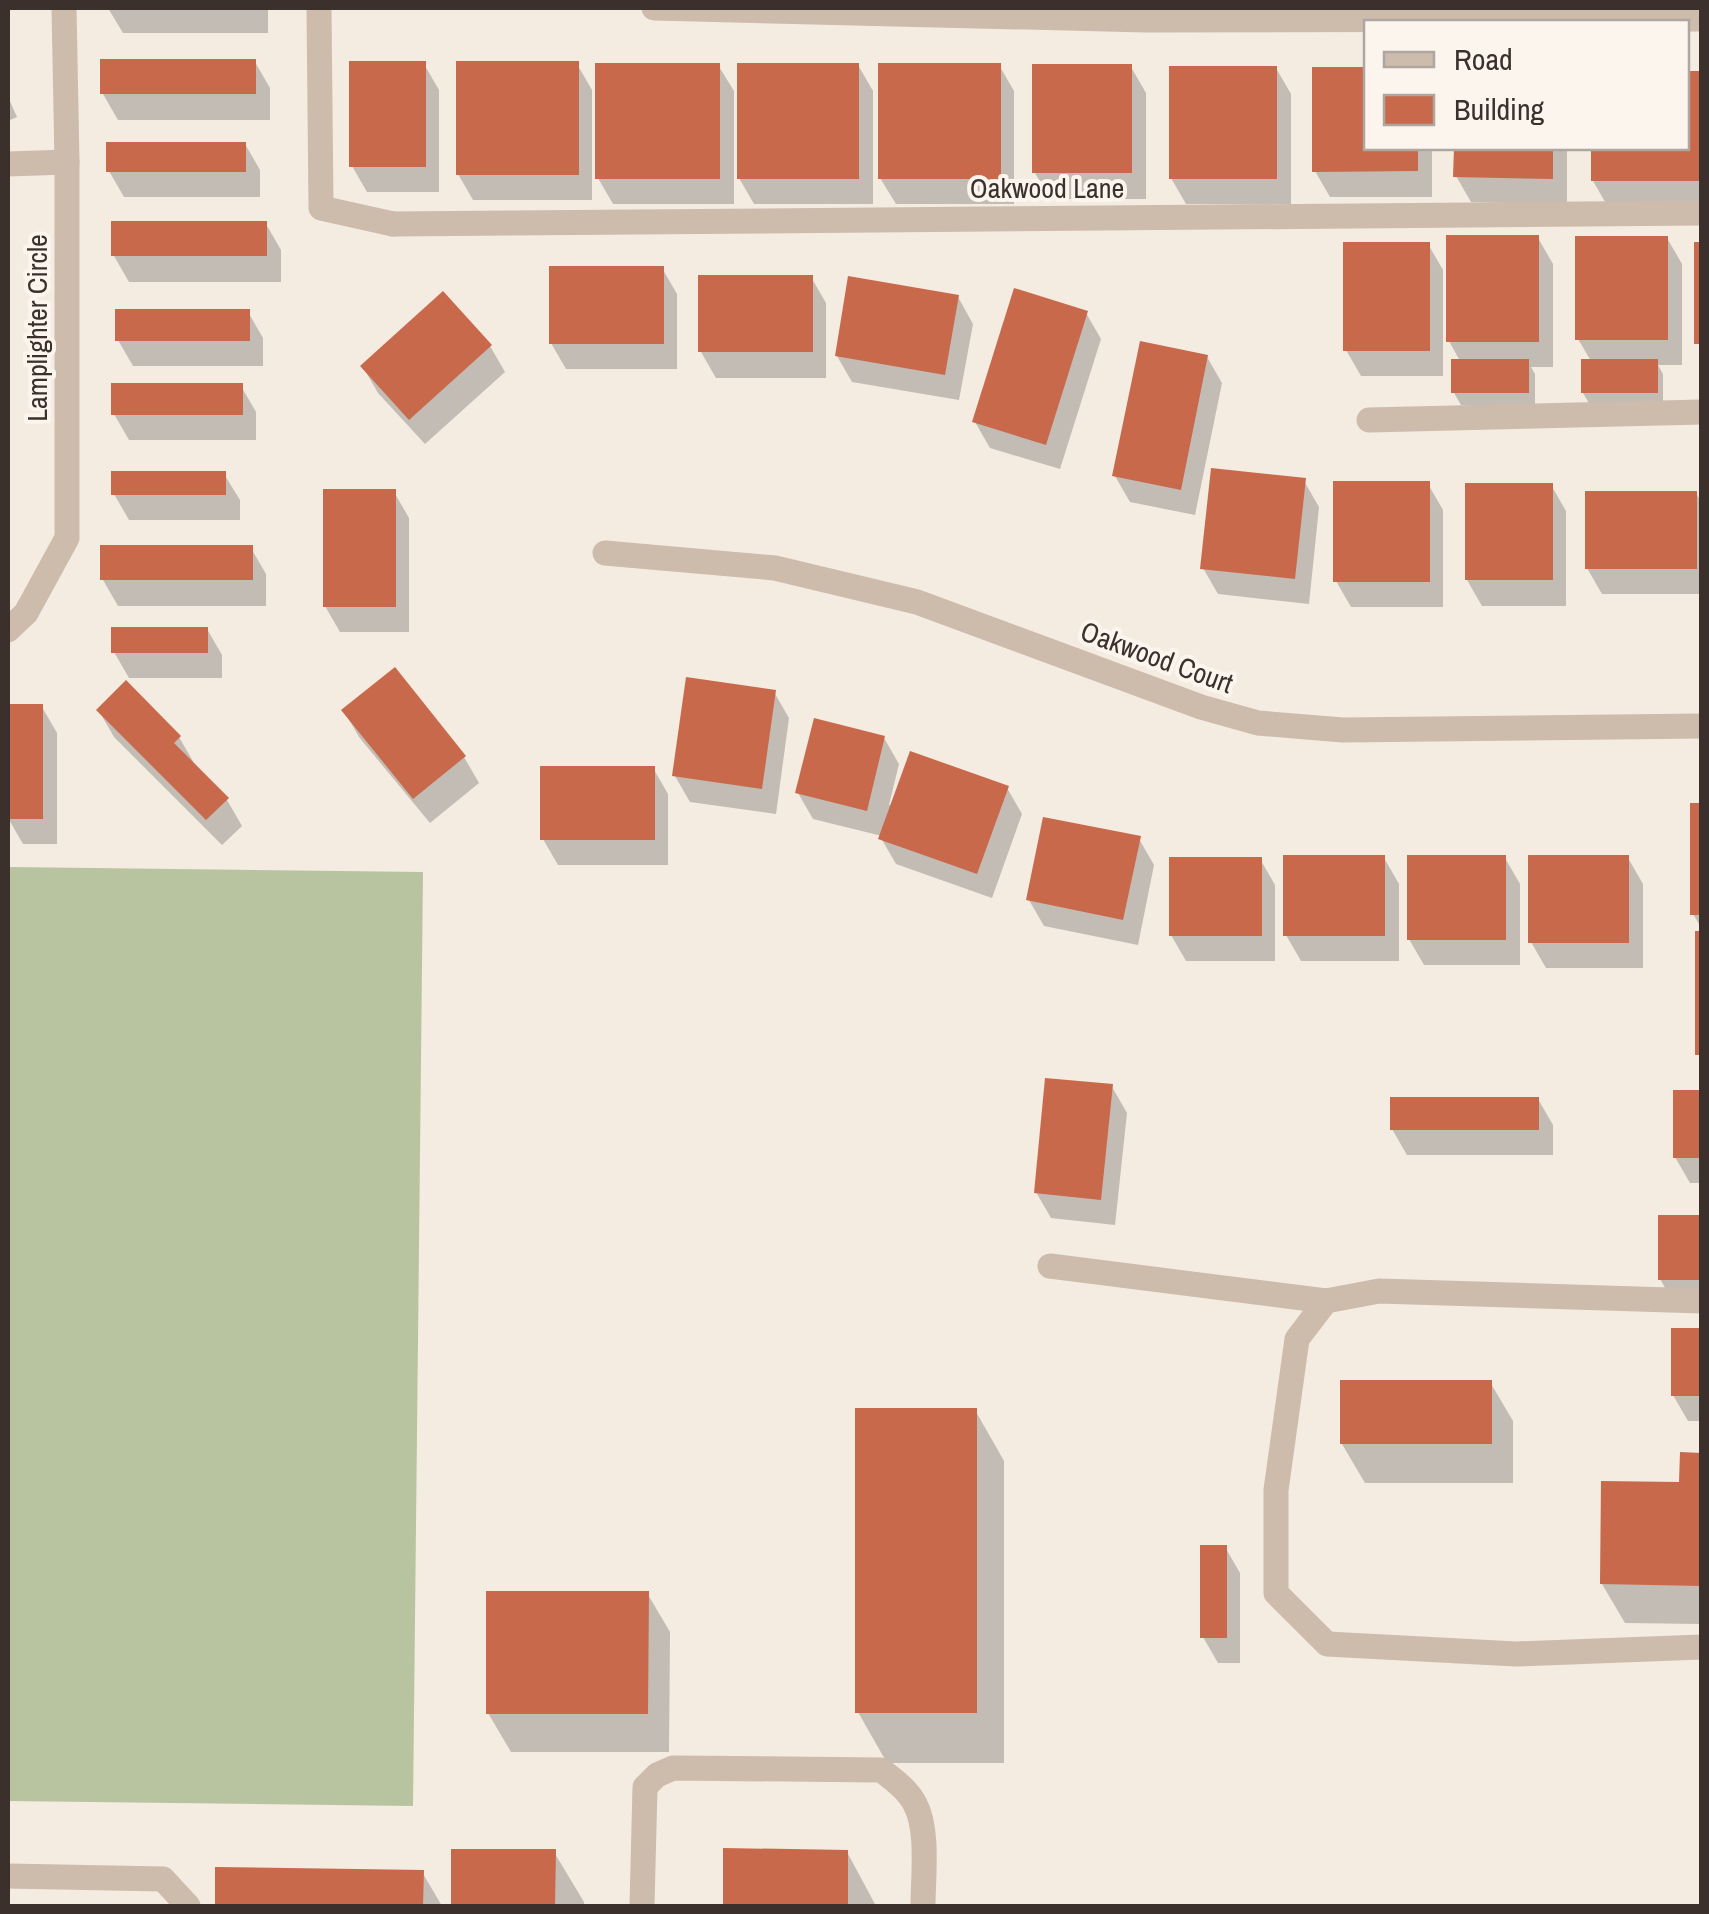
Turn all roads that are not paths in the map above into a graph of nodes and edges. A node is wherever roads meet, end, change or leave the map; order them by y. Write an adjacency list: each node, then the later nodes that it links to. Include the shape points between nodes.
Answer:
1 (64, 8): 5 (street, Lamplighter Circle)
2 (319, 8): 7 (street, Oakwood Lane, via 322,208 393,224)
3 (654, 8): 4 (street, via 1146,20)
4 (1689, 16)
5 (67, 162): 6 (street); 11 (street, Lamplighter Circle, via 67,538 26,614)
6 (8, 164)
7 (1702, 213)
8 (1702, 412): 9 (street)
9 (1369, 420)
10 (605, 552): 12 (street, Oakwood Court, via 775,568 917,602 1258,724 1344,730)
11 (8, 630)
12 (1702, 726)
13 (1050, 1266): 15 (street)
14 (1702, 1300): 15 (street, via 1379,1291)
15 (1326, 1301): 16 (street, via 1297,1339 1276,1490 1276,1593 1327,1644 1516,1654)
16 (1702, 1646)
17 (8, 1876): 18 (street, via 163,1879)
18 (188, 1906)
19 (642, 1906): 20 (street, via 645,1787 674,1768 881,1770 915,1804 923,1834)
20 (923, 1906)

